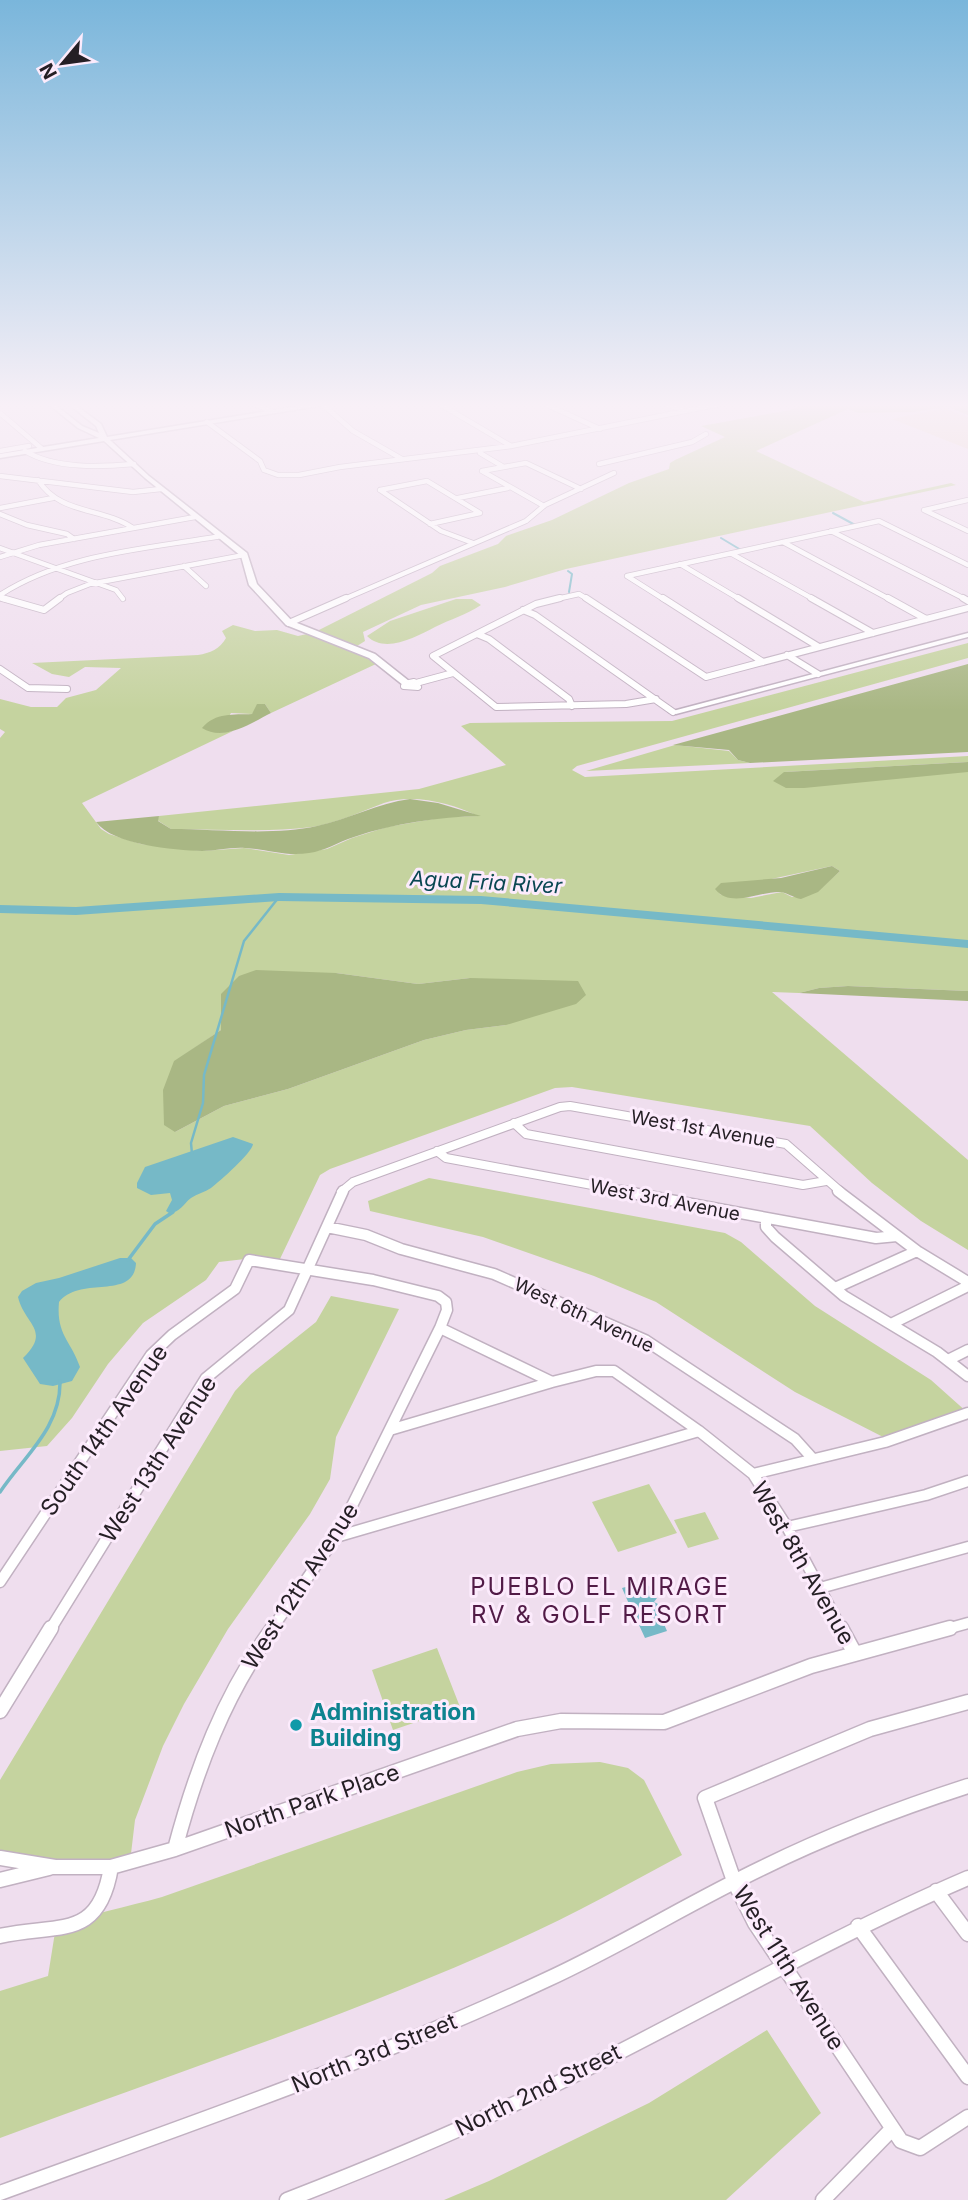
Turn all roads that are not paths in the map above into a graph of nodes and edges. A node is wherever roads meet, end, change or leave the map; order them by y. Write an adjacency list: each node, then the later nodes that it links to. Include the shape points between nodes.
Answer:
1 (68, 506): 10 (street, via 121,518)
2 (181, 506): 8 (street)
3 (403, 506): 9 (street)
4 (469, 506): 9 (street, via 480,513)
5 (544, 506): 16 (street, via 526,521)
6 (943, 506): 12 (street, via 924,510)
7 (0, 513): 14 (street)
8 (195, 517): 10 (street); 13 (street)
9 (430, 524): 16 (street)
10 (133, 528): 14 (street)
11 (831, 531): 15 (street); 23 (street, via 879,521); 30 (street)
12 (968, 531)
13 (221, 536): 20 (street); 25 (street)
14 (74, 539): 18 (street)
15 (783, 542): 19 (street); 33 (street)
16 (473, 544): 34 (street)
17 (0, 548): 18 (street)
18 (14, 552): 21 (street); 25 (street)
19 (732, 554): 22 (street); 35 (street)
20 (244, 555): 24 (street); 34 (street, via 253,585)
21 (0, 556)
22 (680, 564): 38 (street); 40 (street, via 627,576)
23 (968, 565)
24 (184, 566): 26 (street); 27 (street)
25 (57, 568): 26 (street); 28 (street, via 22,580)
26 (98, 583): 28 (street, via 67,593 44,610); 29 (street, via 116,590)
27 (206, 586)
28 (0, 596)
29 (123, 599)
30 (968, 601)
31 (968, 608): 33 (street)
32 (523, 610): 37 (street); 40 (street, via 574,594 706,677); 46 (street)
33 (926, 619): 35 (street)
34 (289, 623): 44 (street, via 372,656)
35 (873, 633): 38 (street)
36 (968, 633): 43 (street)
37 (477, 634): 42 (street, via 433,656); 47 (street, via 569,699)
38 (819, 647): 39 (street)
39 (787, 655): 40 (street); 43 (street)
40 (763, 662)
41 (0, 669): 45 (street, via 28,688)
42 (453, 673): 44 (street); 47 (street, via 496,707)
43 (818, 674): 48 (street)
44 (411, 683)
45 (67, 690)
46 (656, 699): 47 (street); 48 (street)
47 (572, 706)
48 (673, 712)
49 (513, 1123): 50 (street); 51 (street, via 526,1134 553,1139 803,1185); 51 (street, West 1st Avenue, via 570,1106 629,1115 786,1144)
50 (437, 1151): 52 (street, West 3rd Avenue, via 446,1158); 53 (street, West 13th Avenue, via 347,1185)
51 (827, 1181): 54 (street, West 1st Avenue)
52 (766, 1219): 54 (street, West 3rd Avenue, via 876,1238); 58 (street, via 766,1227 775,1237)
53 (327, 1227): 56 (street, West 13th Avenue); 68 (street, West 6th Avenue, via 494,1274 645,1340 795,1439)
54 (897, 1236): 55 (street, West 1st Avenue)
55 (917, 1251): 57 (street, West 1st Avenue); 58 (street)
56 (309, 1269): 60 (street, via 438,1296 447,1310); 74 (street, South 14th Avenue, via 249,1261 235,1289 152,1355); 79 (street, West 13th Avenue, via 289,1310 206,1378)
57 (968, 1284): 59 (street)
58 (835, 1289): 59 (street)
59 (891, 1324): 62 (street)
60 (440, 1328): 64 (street); 66 (street, West 12th Avenue)
61 (968, 1350): 62 (street)
62 (948, 1360): 63 (street)
63 (968, 1376)
64 (552, 1382): 66 (street, West 8th Avenue); 67 (street, West 8th Avenue, via 614,1371)
65 (968, 1413): 68 (street, via 916,1433)
66 (393, 1429): 72 (street, West 12th Avenue)
67 (698, 1430): 69 (street, West 8th Avenue); 72 (street)
68 (813, 1459): 69 (street)
69 (753, 1474): 71 (street, West 8th Avenue)
70 (968, 1481): 71 (street)
71 (787, 1527): 75 (street, West 8th Avenue)
72 (337, 1536): 81 (street, West 12th Avenue, via 230,1697 189,1794)
73 (968, 1547): 75 (street)
74 (0, 1582)
75 (820, 1588): 77 (street, West 8th Avenue)
76 (968, 1623): 77 (street)
77 (854, 1653): 81 (street, North Park Place, via 664,1722 536,1723)
78 (968, 1702): 87 (street, West 11th Avenue, via 870,1729 705,1798)
79 (0, 1711)
80 (968, 1786): 87 (street, North 3rd Street, via 864,1821)
81 (175, 1849): 84 (street, North Park Place)
82 (0, 1858): 83 (street, North Park Place)
83 (55, 1867): 84 (street, North Park Place); 86 (street)
84 (111, 1867): 91 (street, via 104,1904 91,1917 71,1925)
85 (968, 1878): 88 (street, North 2nd Street)
86 (0, 1880)
87 (734, 1881): 92 (street, West 11th Avenue); 96 (street, North 3rd Street, via 548,1979 416,2038)
88 (936, 1891): 89 (street, North 2nd Street); 90 (street)
89 (858, 1926): 92 (street, North 2nd Street); 93 (street)
90 (968, 1934)
91 (0, 1936)
92 (783, 1966): 95 (street, West 11th Avenue); 97 (street, North 2nd Street, via 477,2122)
93 (968, 2077)
94 (968, 2117): 95 (street, via 920,2148 901,2141)
95 (892, 2129): 98 (street)
96 (0, 2193)
97 (287, 2200)
98 (823, 2200)

